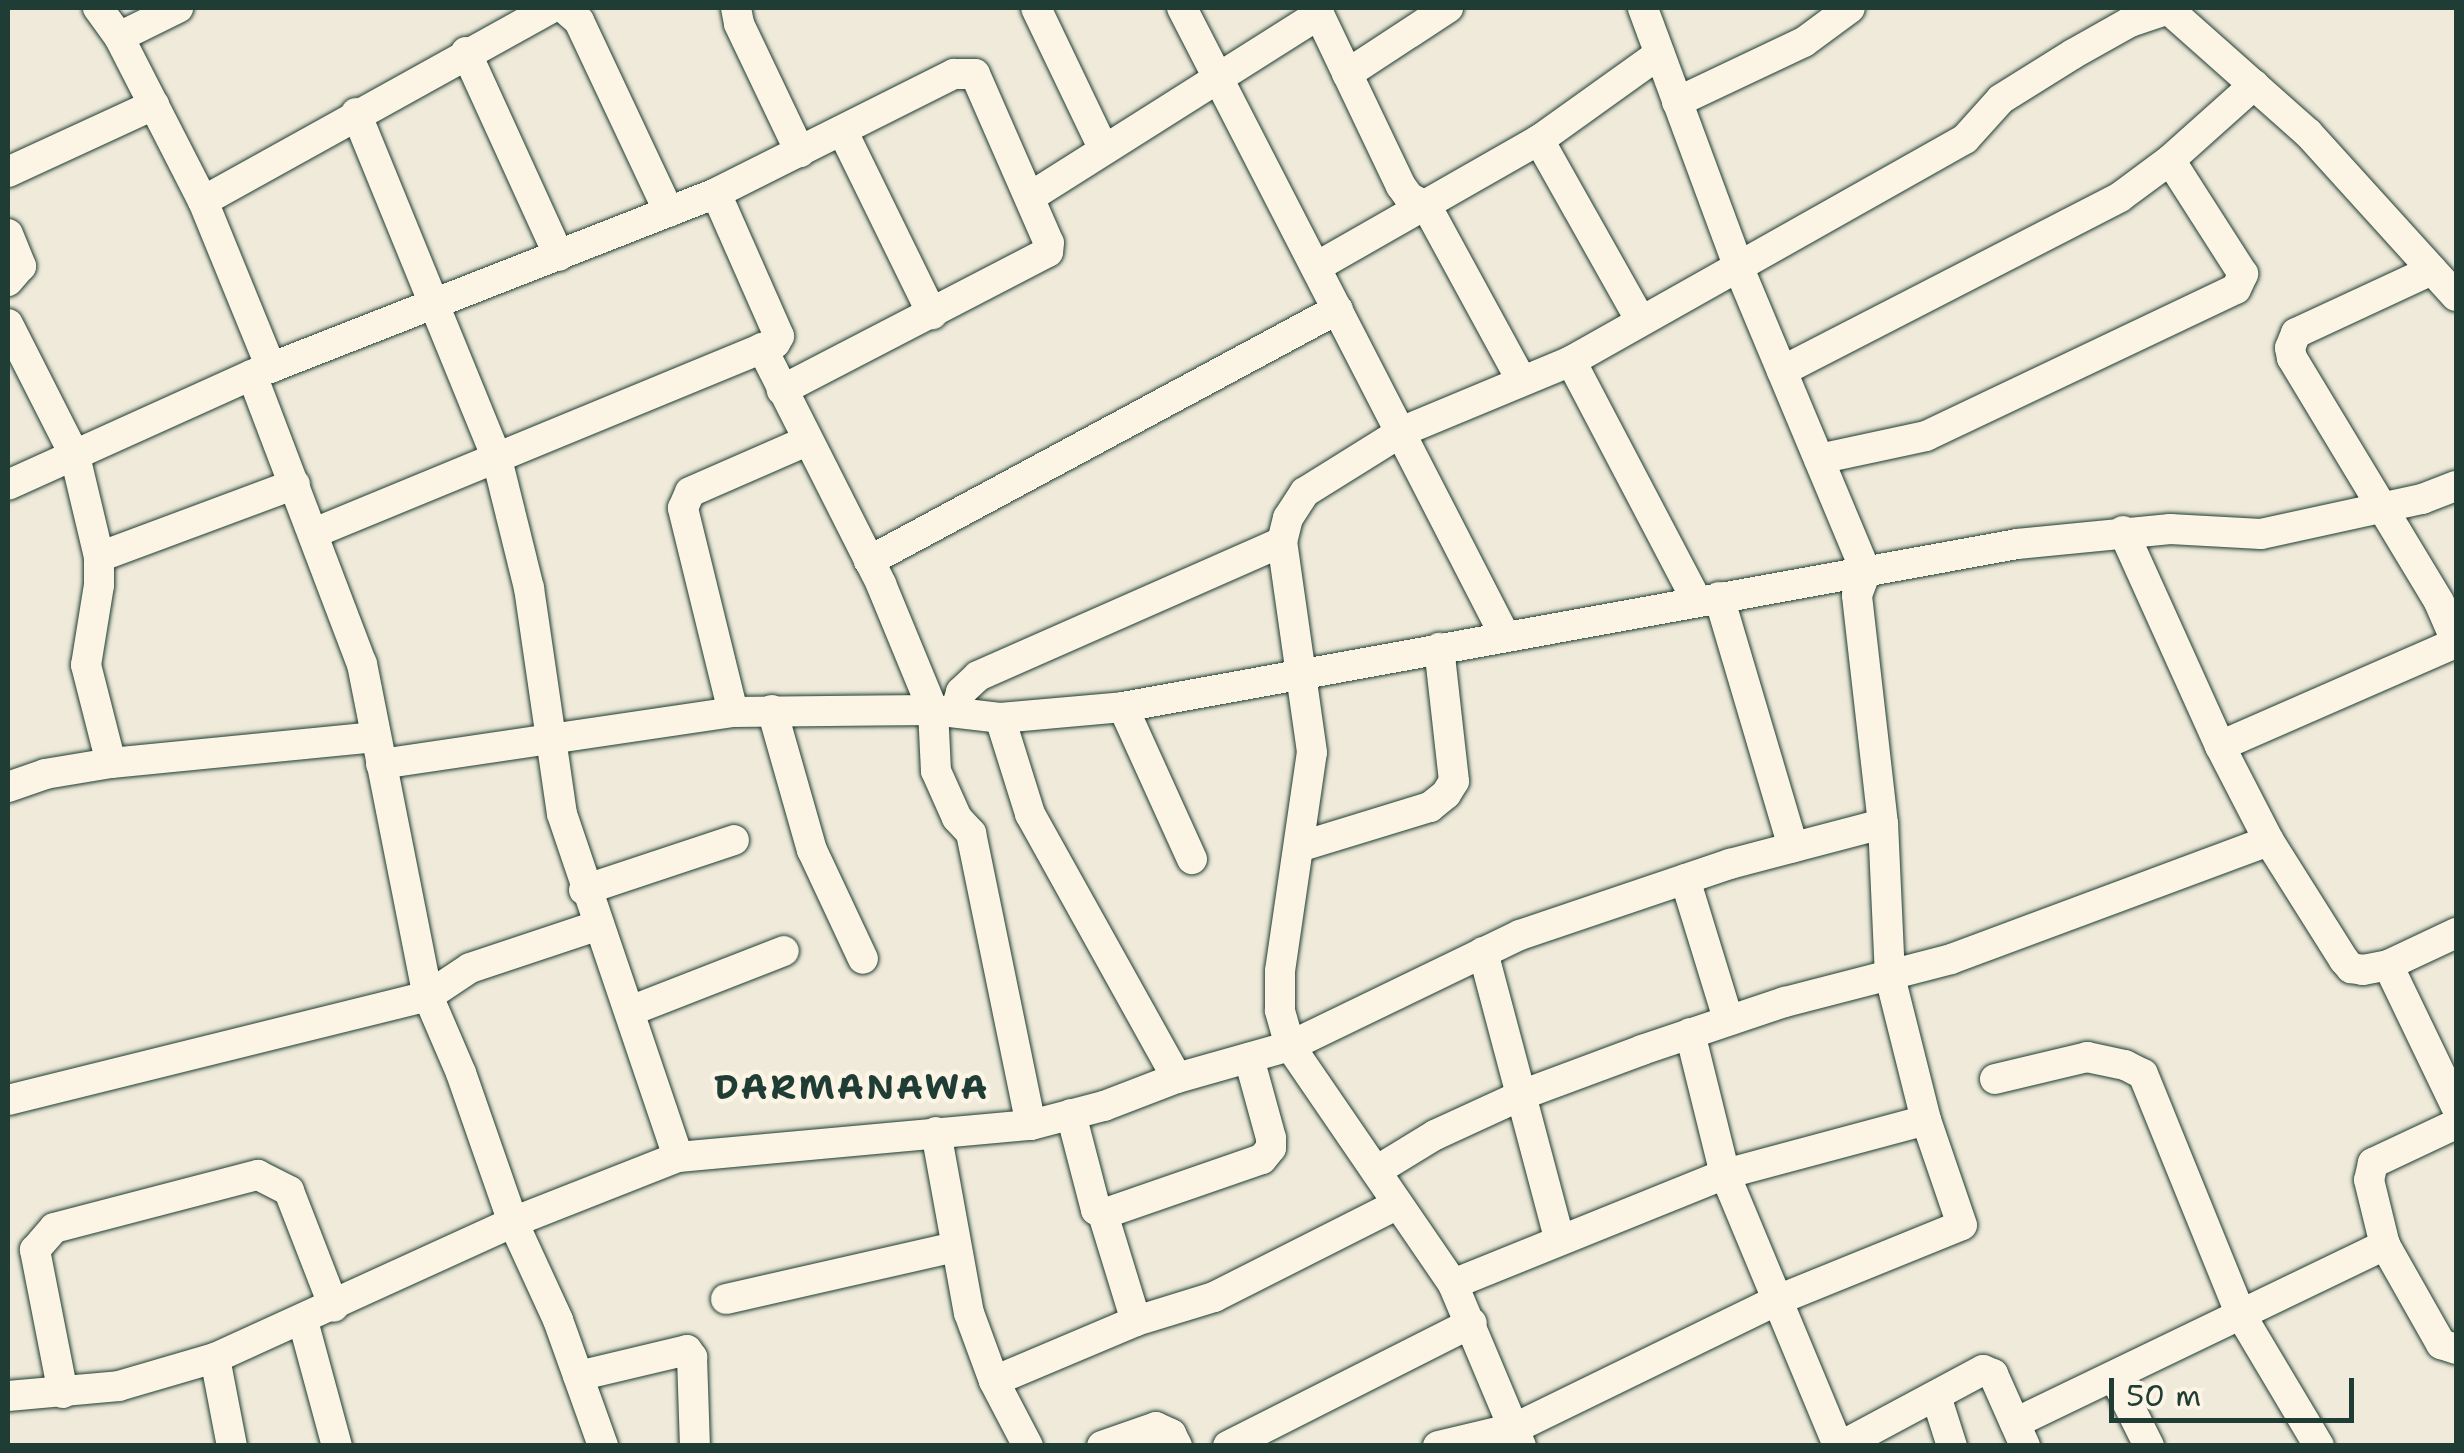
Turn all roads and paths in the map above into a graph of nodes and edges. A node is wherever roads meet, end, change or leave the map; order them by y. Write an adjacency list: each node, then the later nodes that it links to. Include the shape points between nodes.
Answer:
1 (98, 8): 13 (street)
2 (178, 8): 13 (street)
3 (564, 8): 32 (street, via 579,21)
4 (736, 8): 25 (street)
5 (1036, 8): 24 (street)
6 (1182, 8): 17 (street)
7 (1448, 8): 16 (street)
8 (1643, 8): 15 (street)
9 (1850, 8): 19 (street, via 1804,42)
10 (2169, 8): 18 (street); 36 (street, via 2073,54 2001,99 1965,139)
11 (539, 11): 14 (street)
12 (1318, 11): 16 (street); 17 (street)
13 (120, 37): 20 (street)
14 (466, 52): 21 (street); 34 (street)
15 (1659, 54): 19 (street); 23 (street)
16 (1348, 74): 31 (street, via 1402,186)
17 (1218, 75): 24 (street); 35 (street)
18 (2254, 85): 26 (street); 37 (street, via 2308,133)
19 (1677, 102): 36 (street)
20 (154, 104): 27 (street); 30 (street)
21 (356, 113): 30 (street); 40 (street)
22 (844, 132): 25 (street); 29 (street, via 954,74 975,74); 42 (street)
23 (1538, 140): 31 (street); 43 (street)
24 (1104, 150): 29 (street)
25 (800, 152): 28 (street)
26 (2170, 160): 47 (street, via 2120,197); 54 (street, via 2243,274 2236,288 1926,436)
27 (8, 172)
28 (716, 194): 32 (street); 45 (street, via 779,336)
29 (1030, 197): 42 (street, via 1048,252)
30 (203, 201): 48 (street)
31 (1427, 207): 35 (street); 49 (street)
32 (669, 212): 34 (street)
33 (8, 234): 38 (street, via 21,266)
34 (560, 256): 40 (street)
35 (1316, 267): 41 (street)
36 (1739, 268): 43 (street); 47 (street)
37 (2432, 270): 39 (street); 59 (street, via 2296,333 2290,348)
38 (8, 281)
39 (2456, 296)
40 (434, 307): 48 (street); 55 (street)
41 (1338, 309): 51 (street); 64 (street)
42 (932, 314): 50 (street)
43 (1640, 318): 46 (street)
44 (8, 324): 53 (street)
45 (762, 348): 50 (street); 55 (street)
46 (1571, 360): 49 (street); 66 (street)
47 (1782, 370): 54 (street)
48 (261, 371): 53 (street); 56 (street)
49 (1522, 381): 51 (street)
50 (782, 390): 52 (street)
51 (1403, 431): 62 (street, via 1305,492); 67 (street)
52 (808, 442): 64 (street); 74 (street, via 690,492 683,508)
53 (75, 456): 57 (street); 63 (street)
54 (1819, 458): 65 (street)
55 (497, 460): 61 (street); 76 (street, via 529,588)
56 (295, 484): 61 (street); 63 (street)
57 (8, 485)
58 (2456, 486): 59 (street)
59 (2381, 508): 60 (street, via 2261,534); 68 (street)
60 (2123, 532): 65 (street); 77 (street)
61 (314, 533): 78 (street, via 362,664)
62 (1282, 542): 70 (street); 73 (street, via 978,676)
63 (98, 557): 79 (street, via 100,585 86,665)
64 (869, 560): 73 (street)
65 (1866, 572): 66 (street); 81 (street, via 1857,595)
66 (1708, 599): 67 (street); 84 (street)
67 (1505, 636): 69 (street)
68 (2456, 642): 77 (street)
69 (1439, 648): 70 (street); 85 (street, via 1454,781 1446,794 1430,806)
70 (1299, 674): 71 (street); 85 (street, via 1312,752)
71 (1123, 707): 75 (street); 86 (street)
72 (772, 710): 73 (street); 74 (street); 93 (street, via 812,850)
73 (944, 711): 75 (street); 109 (street, via 936,772 971,833)
74 (732, 712): 76 (street)
75 (1000, 718): 102 (street, via 1030,814)
76 (553, 738): 78 (street); 88 (street, via 562,814)
77 (2220, 746): 83 (street)
78 (378, 751): 79 (street); 96 (street)
79 (110, 762): 80 (street)
80 (8, 787)
81 (1883, 824): 84 (street); 95 (street)
82 (734, 840): 88 (street)
83 (2270, 841): 94 (street, via 2352,968); 95 (street)
84 (1793, 847): 87 (street)
85 (1299, 848): 100 (street, via 1280,971 1280,1010)
86 (1192, 859)
87 (1685, 879): 92 (street); 98 (street)
88 (584, 890): 89 (street)
89 (599, 925): 96 (street, via 470,968); 97 (street)
90 (2456, 933): 94 (street)
91 (784, 951): 97 (street)
92 (1483, 952): 100 (street); 104 (street)
93 (864, 959)
94 (2388, 964): 106 (street)
95 (1890, 977): 98 (street); 108 (street)
96 (428, 996): 105 (street); 117 (street)
97 (630, 1011): 112 (street)
98 (1728, 1019): 99 (street)
99 (1690, 1032): 104 (street); 114 (street)
100 (1290, 1046): 101 (street); 113 (street)
101 (1248, 1058): 102 (street); 116 (street, via 1271,1138 1262,1159)
102 (1177, 1078): 107 (street)
103 (1995, 1079): 125 (street, via 2087,1057 2143,1074)
104 (1524, 1094): 113 (street); 118 (street)
105 (8, 1100)
106 (2456, 1106)
107 (1072, 1114): 109 (street); 116 (street, via 1096,1210)
108 (1926, 1120): 114 (street); 123 (street, via 1963,1219 1960,1228)
109 (1031, 1124): 111 (street)
110 (2456, 1124): 119 (street, via 2370,1169)
111 (936, 1132): 112 (street); 120 (street)
112 (678, 1157): 117 (street)
113 (1376, 1171): 115 (street)
114 (1725, 1174): 118 (street); 123 (street)
115 (1398, 1204): 121 (street); 127 (street, via 1214,1297)
116 (1103, 1214): 127 (street)
117 (513, 1222): 124 (street); 131 (street)
118 (1559, 1238): 121 (street)
119 (2385, 1245): 125 (street); 129 (street, via 2441,1344)
120 (954, 1247): 122 (street); 133 (street)
121 (1453, 1284): 128 (street)
122 (726, 1298)
123 (1780, 1299): 138 (street); 148 (street)
124 (334, 1307): 126 (street); 134 (street, via 289,1191 258,1176 54,1228 36,1250)
125 (2241, 1316): 132 (street); 151 (street)
126 (303, 1321): 130 (street); 140 (street)
127 (1136, 1321): 133 (street)
128 (1472, 1323): 138 (street); 146 (street)
129 (2456, 1349)
130 (216, 1358): 134 (street, via 119,1386); 139 (street)
131 (578, 1376): 141 (street); 142 (street, via 687,1350)
132 (2115, 1378): 137 (street); 150 (street)
133 (994, 1381): 143 (street)
134 (63, 1393): 135 (street)
135 (8, 1396)
136 (1936, 1396): 137 (street, via 1989,1371); 148 (street); 149 (street)
137 (2020, 1434)
138 (1518, 1437): 147 (street)
139 (232, 1446)
140 (337, 1446)
141 (603, 1446)
142 (695, 1446)
143 (1028, 1446)
144 (1102, 1446): 145 (street, via 1156,1427)
145 (1177, 1446)
146 (1228, 1446)
147 (1438, 1446)
148 (1839, 1446)
149 (1952, 1446)
150 (2148, 1446)
151 (2319, 1446)

